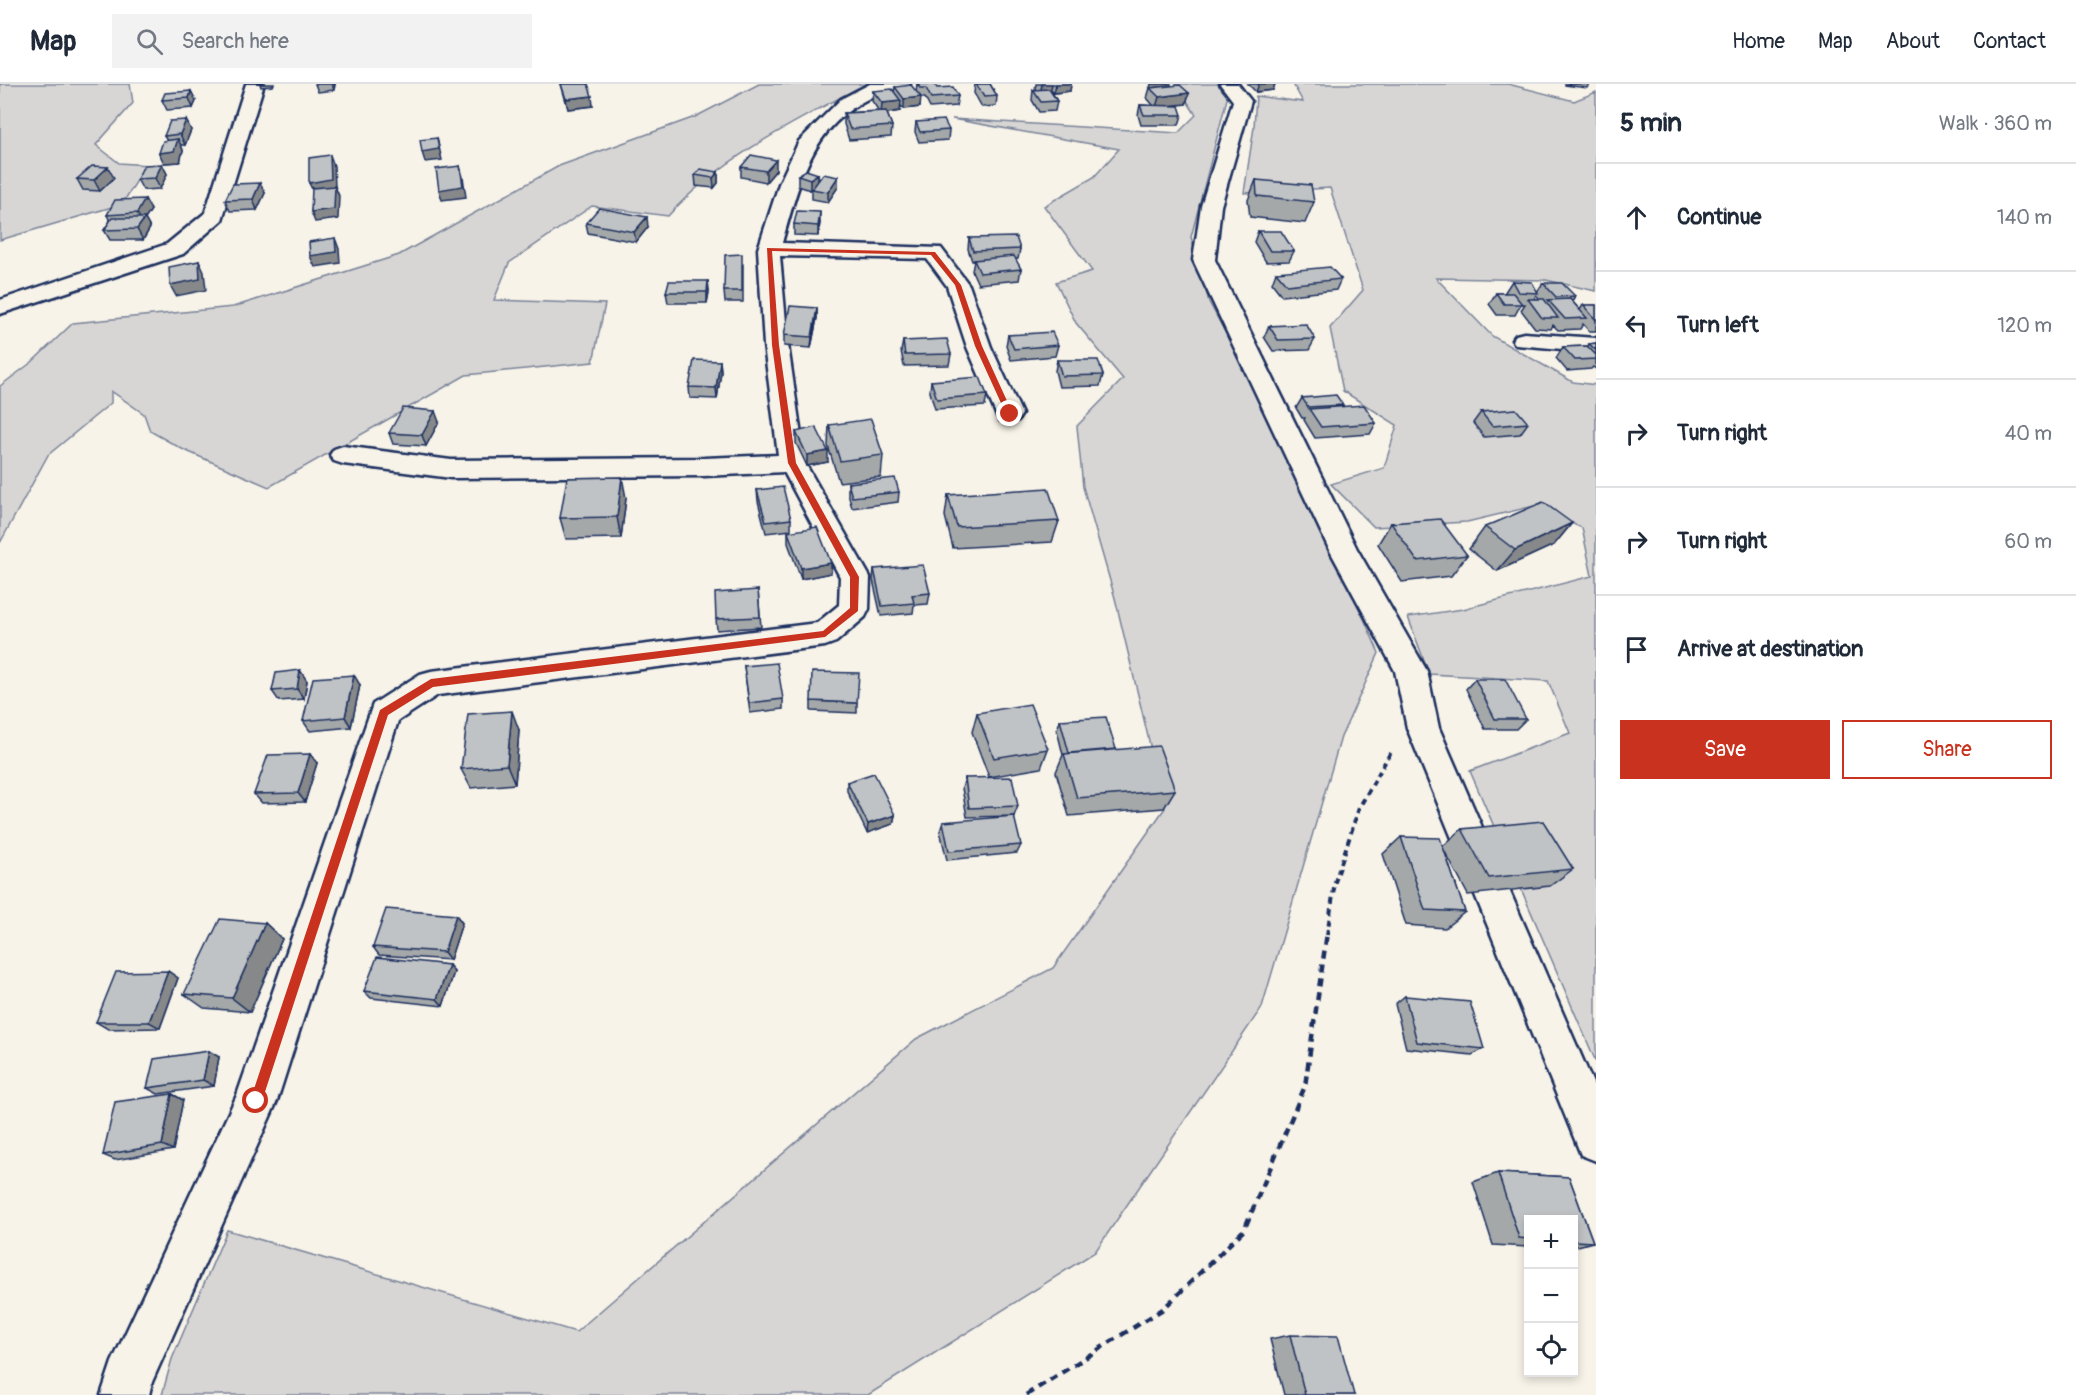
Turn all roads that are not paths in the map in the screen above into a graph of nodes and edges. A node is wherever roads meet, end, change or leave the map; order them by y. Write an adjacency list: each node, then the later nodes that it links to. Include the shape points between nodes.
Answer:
1 (255, 84): 5 (street, via 215,216 175,249)
2 (900, 84): 4 (street, via 878,87 847,103 808,141 789,184)
3 (1228, 84): 11 (street, via 1242,101 1211,206 1204,260 1343,549 1412,671 1423,728)
4 (769, 249): 8 (street, via 933,253 958,285 979,346); 10 (street, via 776,345)
5 (0, 307)
6 (1524, 340): 7 (street)
7 (1596, 345)
8 (1010, 414)
9 (343, 455): 10 (street, via 451,469)
10 (792, 463): 12 (street, via 855,577 854,609 825,634 431,683 384,712 256,1101)
11 (1596, 1140)
12 (125, 1395)

